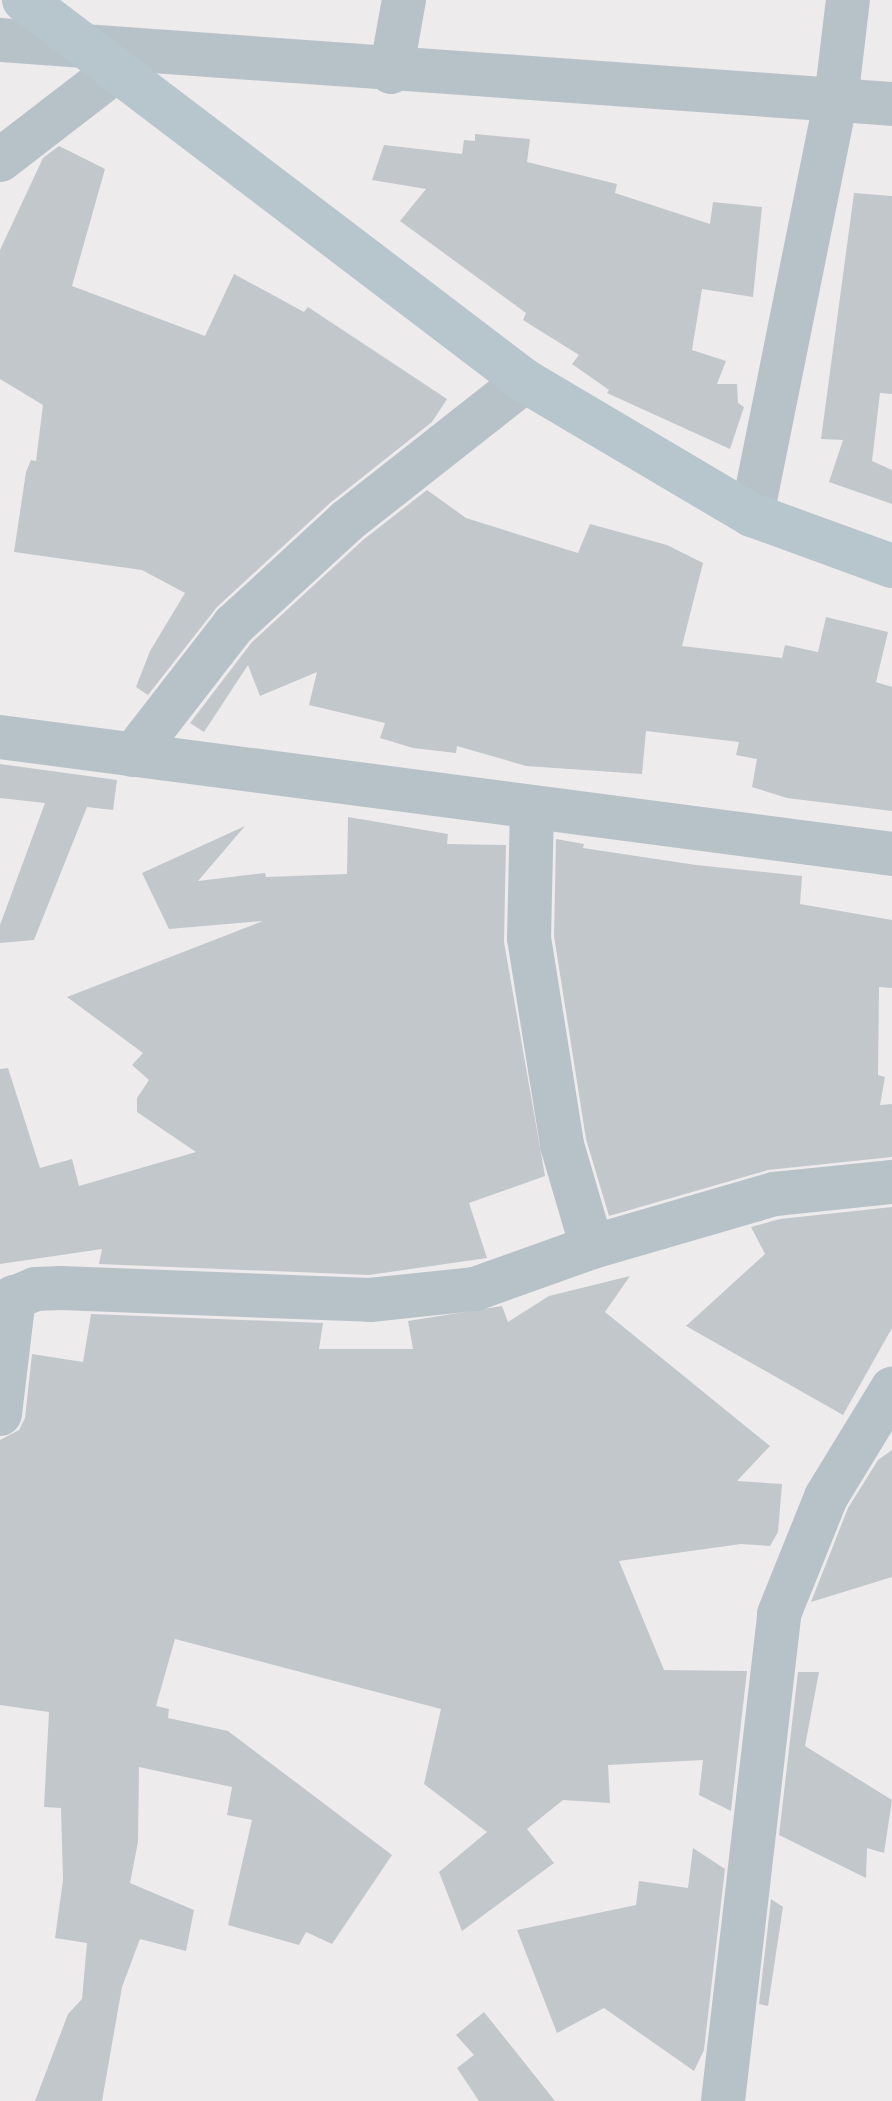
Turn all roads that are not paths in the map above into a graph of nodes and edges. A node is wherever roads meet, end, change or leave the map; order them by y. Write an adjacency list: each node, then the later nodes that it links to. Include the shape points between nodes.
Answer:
1 (24, 0): 5 (street)
2 (404, 0): 6 (street)
3 (848, 0): 7 (street)
4 (0, 40): 5 (street)
5 (102, 56): 6 (street); 9 (street); 10 (street)
6 (391, 72): 7 (street)
7 (836, 100): 8 (street); 11 (street)
8 (892, 104)
9 (0, 160)
10 (525, 381): 11 (street); 14 (street, via 347,521 234,625)
11 (752, 515): 12 (street)
12 (892, 566)
13 (0, 737): 14 (street)
14 (133, 755): 15 (street)
15 (532, 807): 16 (street); 18 (street, via 529,938 562,1145)
16 (892, 854)
17 (892, 1182): 18 (street, via 775,1194)
18 (592, 1247): 19 (street, via 475,1289 370,1300 61,1288)
19 (7, 1300): 21 (street)
20 (892, 1389): 22 (street, via 826,1497 779,1614)
21 (0, 1414)
22 (723, 2101)

